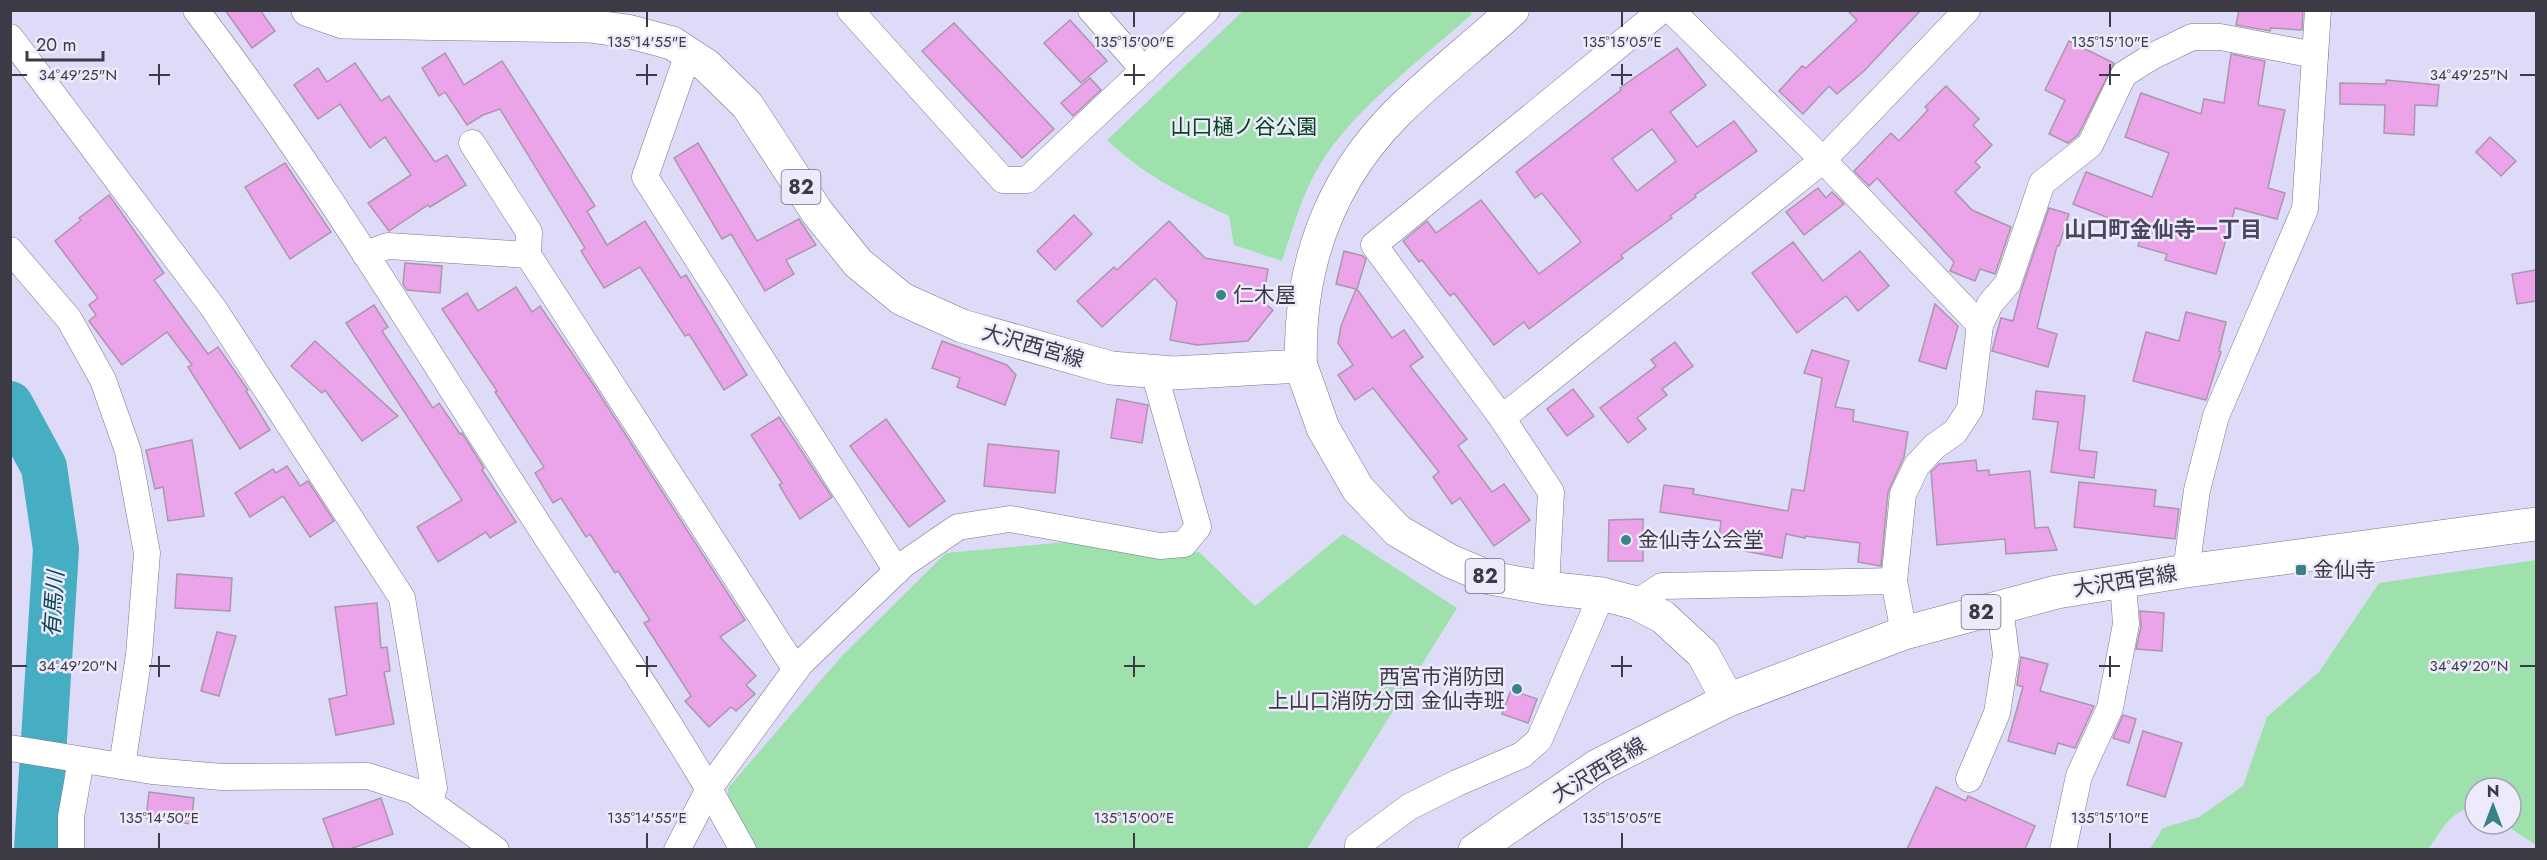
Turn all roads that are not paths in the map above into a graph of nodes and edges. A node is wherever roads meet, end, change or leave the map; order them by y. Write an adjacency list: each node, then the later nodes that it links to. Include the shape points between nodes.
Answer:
1 (196, 10): 18 (street)
2 (308, 10): 12 (main road, 大沢西宮線 / 82, via 343,22 589,26 672,43)
3 (850, 10): 14 (street, via 1003,180 1027,180)
4 (1091, 10): 14 (street)
5 (1207, 10): 14 (street)
6 (1513, 10): 21 (street, via 1396,114 1346,175 1314,252 1301,330)
7 (1662, 10): 23 (street, via 1374,245)
8 (1671, 10): 16 (street)
9 (1967, 10): 16 (street)
10 (2318, 10): 13 (street)
11 (10, 37): 41 (street, via 214,309 402,598 434,788)
12 (688, 54): 22 (main road, 大沢西宮線 / 82, via 706,65 747,105 817,212 851,255 902,299 962,326 1111,368); 25 (street, via 645,177)
13 (2315, 55): 20 (street, via 2220,38 2192,38 2124,74 2090,145 2042,183 2008,283 1990,304); 26 (street, via 2305,209 2216,416 2198,490)
14 (1144, 70)
15 (472, 143): 19 (street, via 529,232)
16 (1823, 160): 20 (street); 23 (street)
17 (10, 250): 38 (street, via 69,319 103,380 128,451 147,553 139,655)
18 (365, 254): 19 (street, via 387,246); 40 (street)
19 (528, 255): 34 (street)
20 (1980, 325): 27 (street, via 1970,409 1954,432 1917,465 1903,494)
21 (1301, 366): 22 (main road, 大沢西宮線 / 82); 29 (main road, 82, via 1323,428 1358,489 1398,531 1450,561 1490,578)
22 (1154, 372): 25 (street, via 1198,527 1184,544 1160,546 1010,519 958,527)
23 (1502, 418): 29 (street, via 1551,492)
24 (2536, 524): 26 (main road, 大沢西宮線 / 82)
25 (897, 571): 34 (street)
26 (2186, 571): 28 (main road, 大沢西宮線 / 82)
27 (1894, 581): 31 (street, via 1662,586); 33 (street)
28 (2123, 582): 32 (main road, 大沢西宮線 / 82, via 2057,592); 48 (street, via 2126,624 2110,708 2079,776)
29 (1546, 588): 30 (main road, 82)
30 (1602, 594): 31 (main road, 82); 46 (street, via 1539,740 1522,755 1409,807 1358,845)
31 (1636, 603): 35 (main road, 82, via 1663,617 1703,654)
32 (2000, 607): 33 (main road, 大沢西宮線 / 82); 39 (street, via 2006,655 1997,713)
33 (1904, 633): 35 (main road, 大沢西宮線 / 82)
34 (796, 670): 40 (street)
35 (1728, 700): 47 (main road, 大沢西宮線 / 82, via 1597,766)
36 (10, 748): 37 (street)
37 (72, 759): 38 (street); 42 (street)
38 (122, 766): 41 (street, via 222,777 368,776 414,791)
39 (1969, 779)
40 (710, 787): 44 (street); 45 (street)
41 (429, 802): 43 (street)
42 (71, 849)
43 (496, 849)
44 (677, 849)
45 (743, 849)
46 (1358, 849)
47 (1475, 849)
48 (2063, 849)

